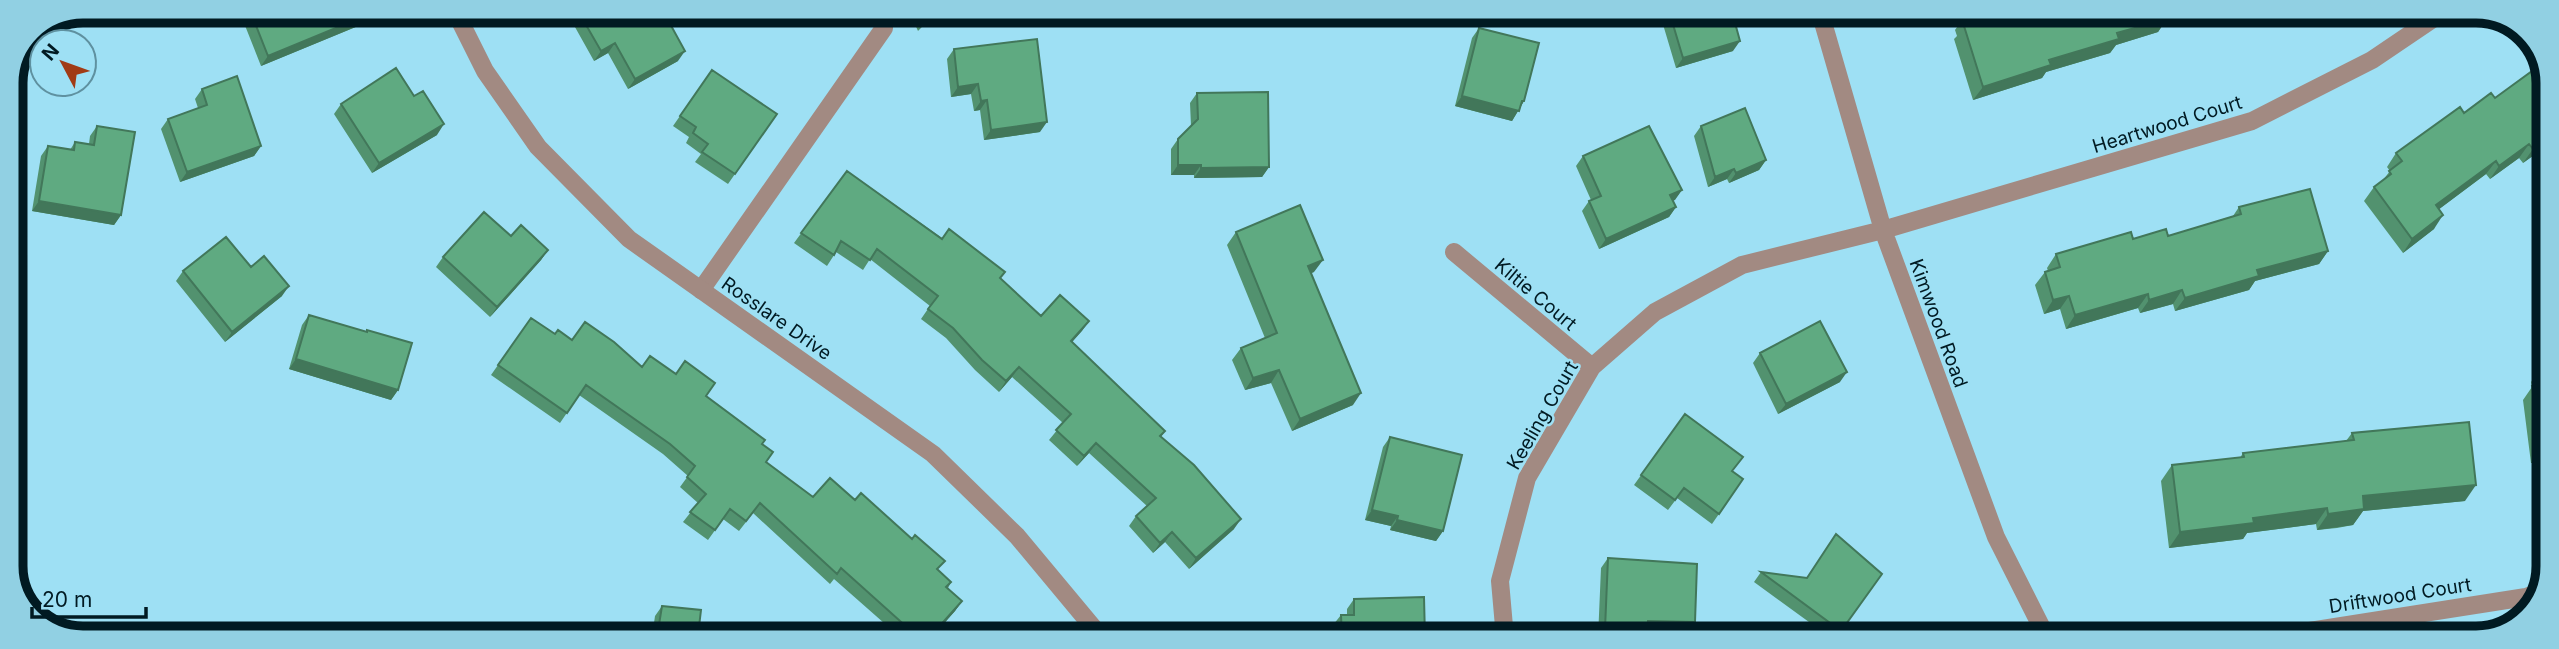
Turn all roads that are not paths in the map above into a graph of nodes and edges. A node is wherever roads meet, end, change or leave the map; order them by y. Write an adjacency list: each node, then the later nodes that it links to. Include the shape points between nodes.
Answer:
1 (461, 23): 7 (street, Rosslare Drive, via 485,71 538,147 629,239)
2 (1823, 23): 5 (street, Kimwood Road)
3 (2427, 23): 5 (street, Heartwood Court, via 2372,60 2252,121)
4 (884, 28): 7 (street)
5 (1883, 230): 8 (street, Keeling Court, via 1742,265 1655,312); 12 (street, Kimwood Road, via 1996,537)
6 (1454, 252): 8 (street, Kiltie Court)
7 (701, 290): 10 (street, Rosslare Drive, via 933,454 1017,536)
8 (1592, 368): 11 (street, Keeling Court, via 1527,478 1500,581)
9 (2528, 596): 13 (street, Driftwood Court)
10 (1092, 626)
11 (1504, 626)
12 (2041, 626)
13 (2341, 626)

